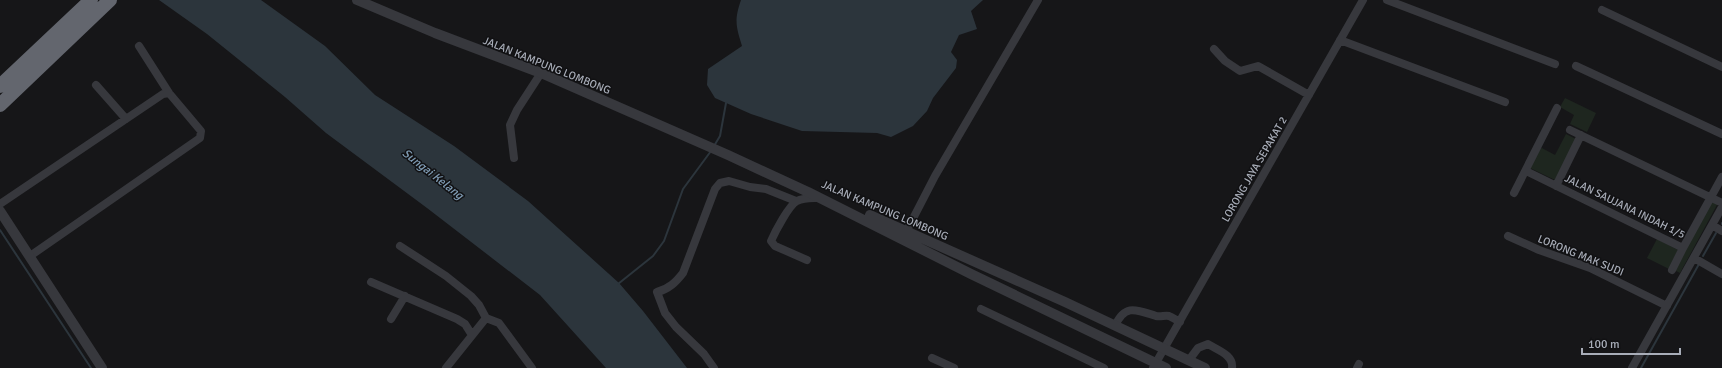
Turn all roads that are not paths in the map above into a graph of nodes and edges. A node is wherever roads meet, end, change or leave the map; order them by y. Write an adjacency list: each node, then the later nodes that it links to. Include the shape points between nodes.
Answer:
1 (91, 0): 16 (highway)
2 (356, 0): 14 (street, JALAN KAMPUNG LOMBONG, via 428,31)
3 (1038, 0): 41 (street, via 935,176)
4 (1363, 0): 8 (street, LORONG JAYA SEPAKAT 2)
5 (1387, 0): 11 (street)
6 (107, 4): 20 (highway)
7 (1602, 10): 13 (street)
8 (1340, 40): 18 (street, LORONG JAYA SEPAKAT 2); 19 (street)
9 (139, 46): 17 (street)
10 (1214, 49): 18 (street, via 1225,61 1240,71 1258,66)
11 (1555, 64)
12 (1576, 66): 24 (street)
13 (1722, 67)
14 (541, 73): 26 (street, via 510,125); 30 (street, JALAN KAMPUNG LOMBONG, via 728,154)
15 (96, 85): 22 (street)
16 (0, 86)
17 (169, 93): 22 (street, via 163,94); 45 (street, via 201,131 200,138)
18 (1309, 95): 56 (street, LORONG JAYA SEPAKAT 2)
19 (1505, 102)
20 (0, 105)
21 (1557, 108): 27 (street)
22 (126, 119): 36 (street)
23 (1570, 130): 25 (street)
24 (1722, 134)
25 (1581, 135): 29 (street); 32 (street)
26 (514, 158)
27 (1526, 171): 29 (street, JALAN SAUJANA INDAH 1/5); 31 (street)
28 (1722, 177): 32 (street, JALAN SAUJANA INDAH 1/5)
29 (1556, 186): 44 (street, JALAN SAUJANA INDAH 1/5)
30 (808, 192): 33 (street, JALAN KAMPUNG LOMBONG); 41 (street, JALAN KAMPUNG LOMBONG, via 831,198)
31 (1514, 193)
32 (1711, 197): 35 (street); 44 (street, JALAN SAUJANA INDAH 1/5)
33 (821, 198): 34 (street); 41 (street, JALAN KAMPUNG LOMBONG)
34 (796, 201): 47 (street, via 770,241 775,246); 66 (street, via 766,189 729,181 720,183 715,189 683,273 677,282 657,292 665,313)
35 (1722, 203)
36 (0, 204)
37 (1722, 207): 39 (street)
38 (0, 211): 45 (street)
39 (1712, 225): 40 (street); 46 (street)
40 (1722, 231)
41 (905, 235): 57 (street, JALAN KAMPUNG LOMBONG, via 1065,302); 62 (street, JALAN KAMPUNG LOMBONG, via 977,277)
42 (1508, 236): 52 (street, LORONG MAK SUDI, via 1590,268)
43 (400, 246): 55 (street, via 471,296)
44 (1683, 248): 48 (street)
45 (30, 256): 63 (street)
46 (1694, 258): 49 (street); 52 (street)
47 (807, 260)
48 (1672, 270)
49 (1722, 274)
50 (371, 282): 51 (street)
51 (404, 296): 54 (street); 58 (street, via 465,324)
52 (1667, 306): 72 (street)
53 (981, 309): 68 (street)
54 (391, 318)
55 (486, 318): 58 (street); 65 (street, via 499,323)
56 (1180, 322): 57 (street, via 1168,316 1159,317 1135,309 1121,315); 59 (street, LORONG JAYA SEPAKAT 2)
57 (1115, 326): 59 (street, JALAN KAMPUNG LOMBONG)
58 (472, 335): 64 (street)
59 (1164, 349): 61 (street, JALAN KAMPUNG LOMBONG); 62 (street, LORONG JAYA SEPAKAT 2)
60 (932, 358): 67 (street)
61 (1189, 360): 70 (street, JALAN KAMPUNG LOMBONG); 71 (street, via 1198,348 1208,344 1231,358)
62 (1155, 366): 69 (street, JALAN KAMPUNG LOMBONG)
63 (102, 368)
64 (446, 368)
65 (532, 368)
66 (714, 368)
67 (954, 368)
68 (1104, 368)
69 (1166, 368)
70 (1205, 368)
71 (1232, 368)
72 (1632, 368)

